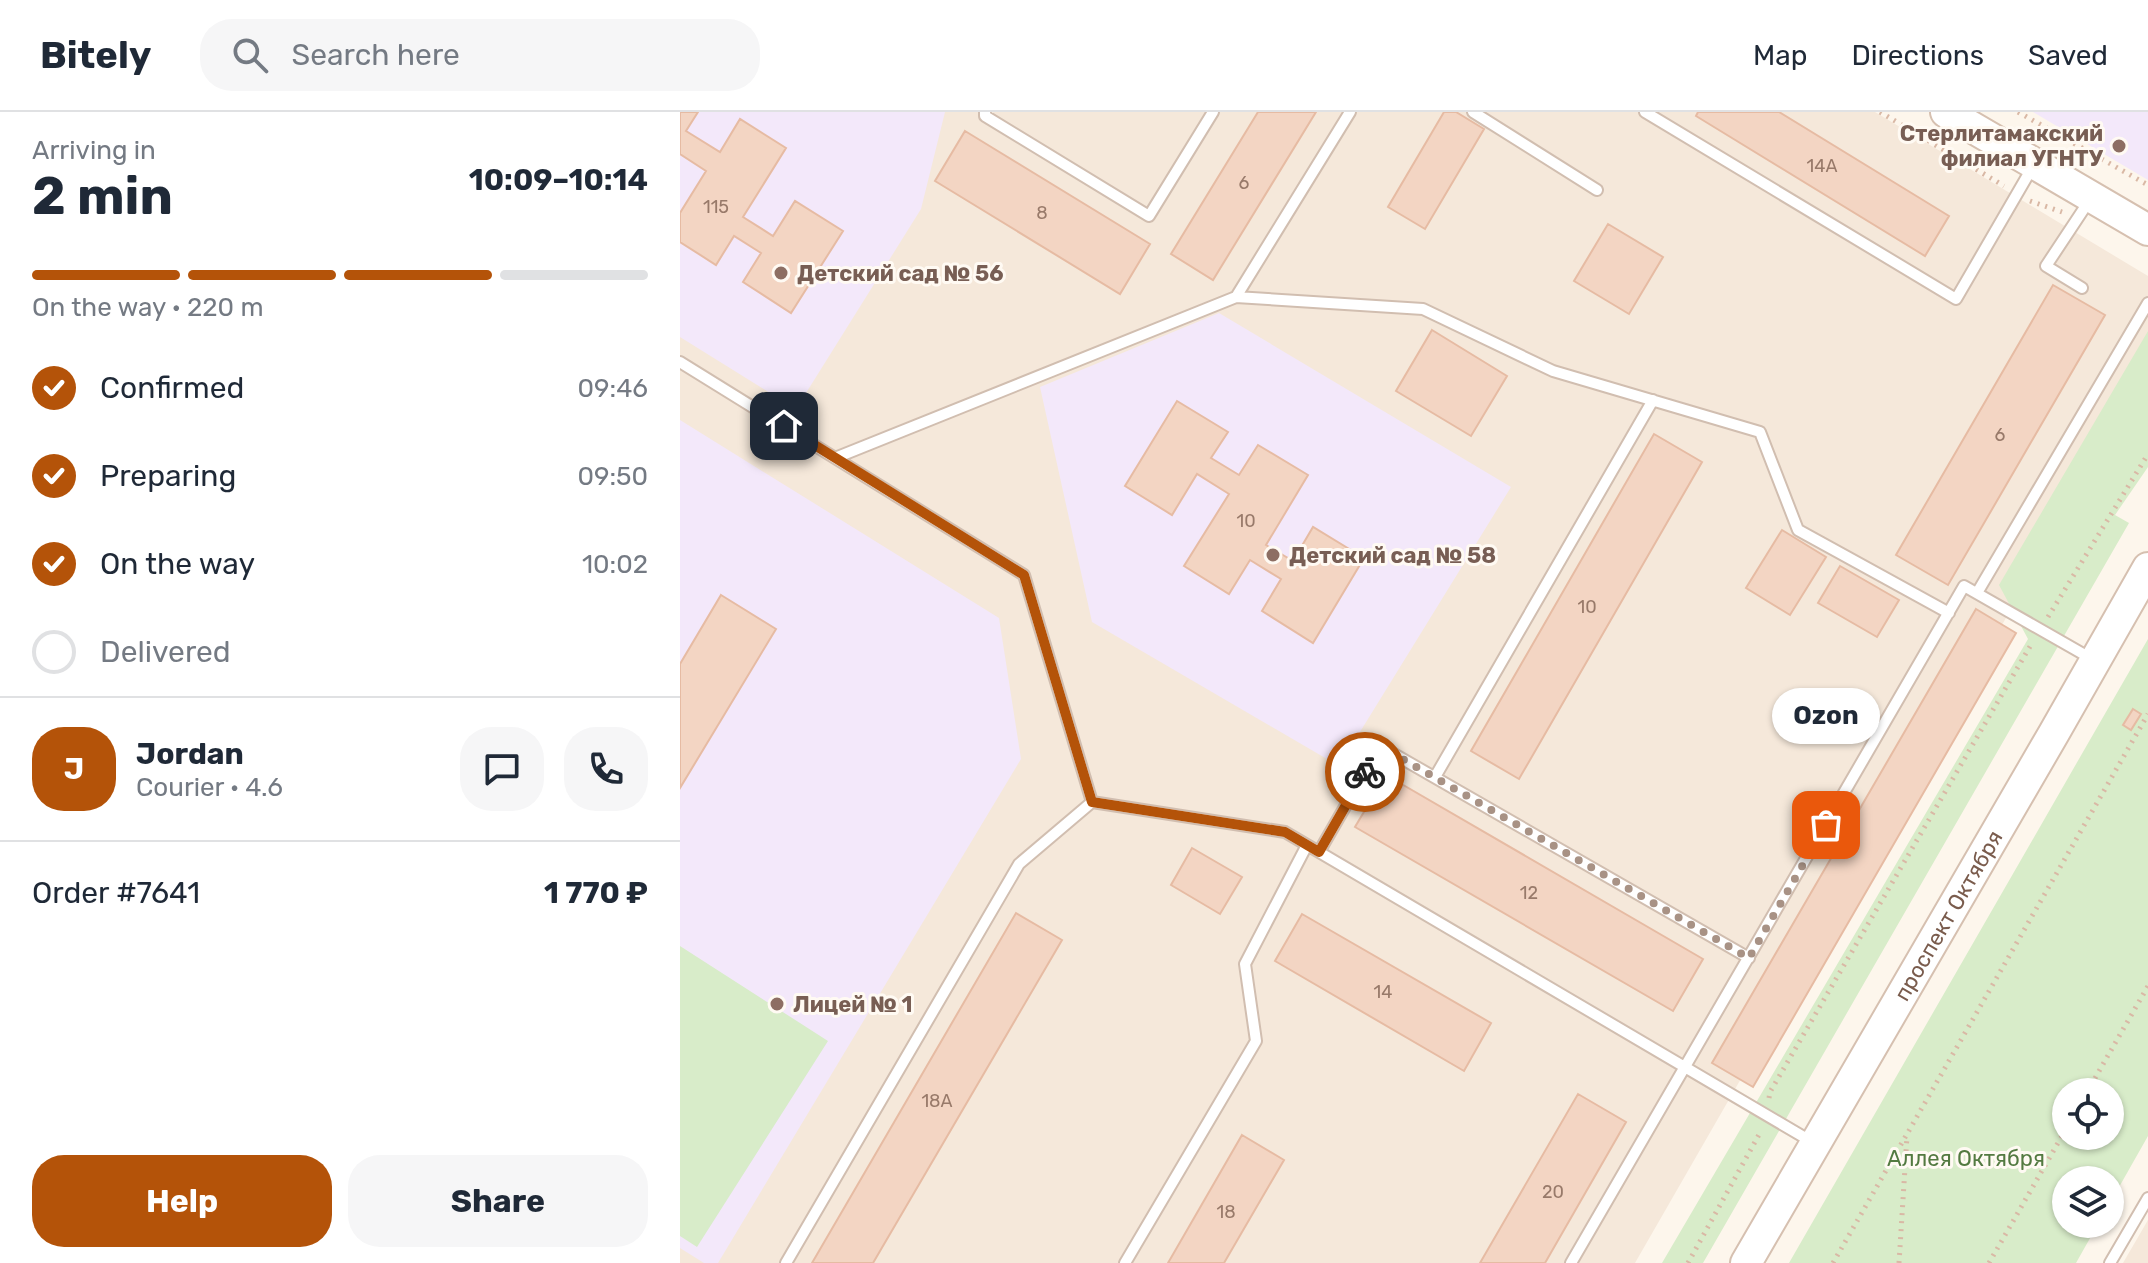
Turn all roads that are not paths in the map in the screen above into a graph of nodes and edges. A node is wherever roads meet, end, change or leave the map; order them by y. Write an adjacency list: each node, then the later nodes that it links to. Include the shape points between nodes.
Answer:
1 (985, 112): 2 (lane, via 1149,216)
2 (1213, 112)
3 (1350, 112): 12 (lane)
4 (1473, 112): 8 (lane)
5 (1645, 112): 7 (lane, via 1956,299)
6 (1946, 112): 7 (main road)
7 (2035, 163): 9 (main road)
8 (1597, 190)
9 (2085, 206): 10 (main road); 11 (lane, via 2046,266)
10 (2148, 230)
11 (2082, 288)
12 (1236, 297): 15 (lane, via 1423,309 1553,371); 16 (lane)
13 (2148, 303): 18 (lane)
14 (680, 362): 16 (lane)
15 (1653, 400): 19 (lane, via 1760,432 1798,530); 21 (lane)
16 (835, 458): 22 (lane, via 1024,575)
17 (2148, 568): 20 (main road, проспект Октября)
18 (1977, 593): 19 (lane, via 1964,586); 20 (lane)
19 (1949, 613): 25 (lane)
20 (2095, 661): 27 (main road, проспект Октября)
21 (1435, 777): 24 (lane, via 1380,746); 25 (lane)
22 (1092, 802): 23 (lane, via 1285,832); 29 (lane, via 1019,864)
23 (1307, 845): 24 (lane); 30 (lane, via 1245,964 1256,1041)
24 (1319, 852): 26 (lane)
25 (1749, 958): 26 (lane)
26 (1685, 1067): 27 (lane); 31 (lane)
27 (1815, 1144): 32 (main road, проспект Октября)
28 (2148, 1198): 33 (lane)
29 (786, 1263)
30 (1125, 1263)
31 (1571, 1263)
32 (1746, 1263)
33 (2110, 1263)

